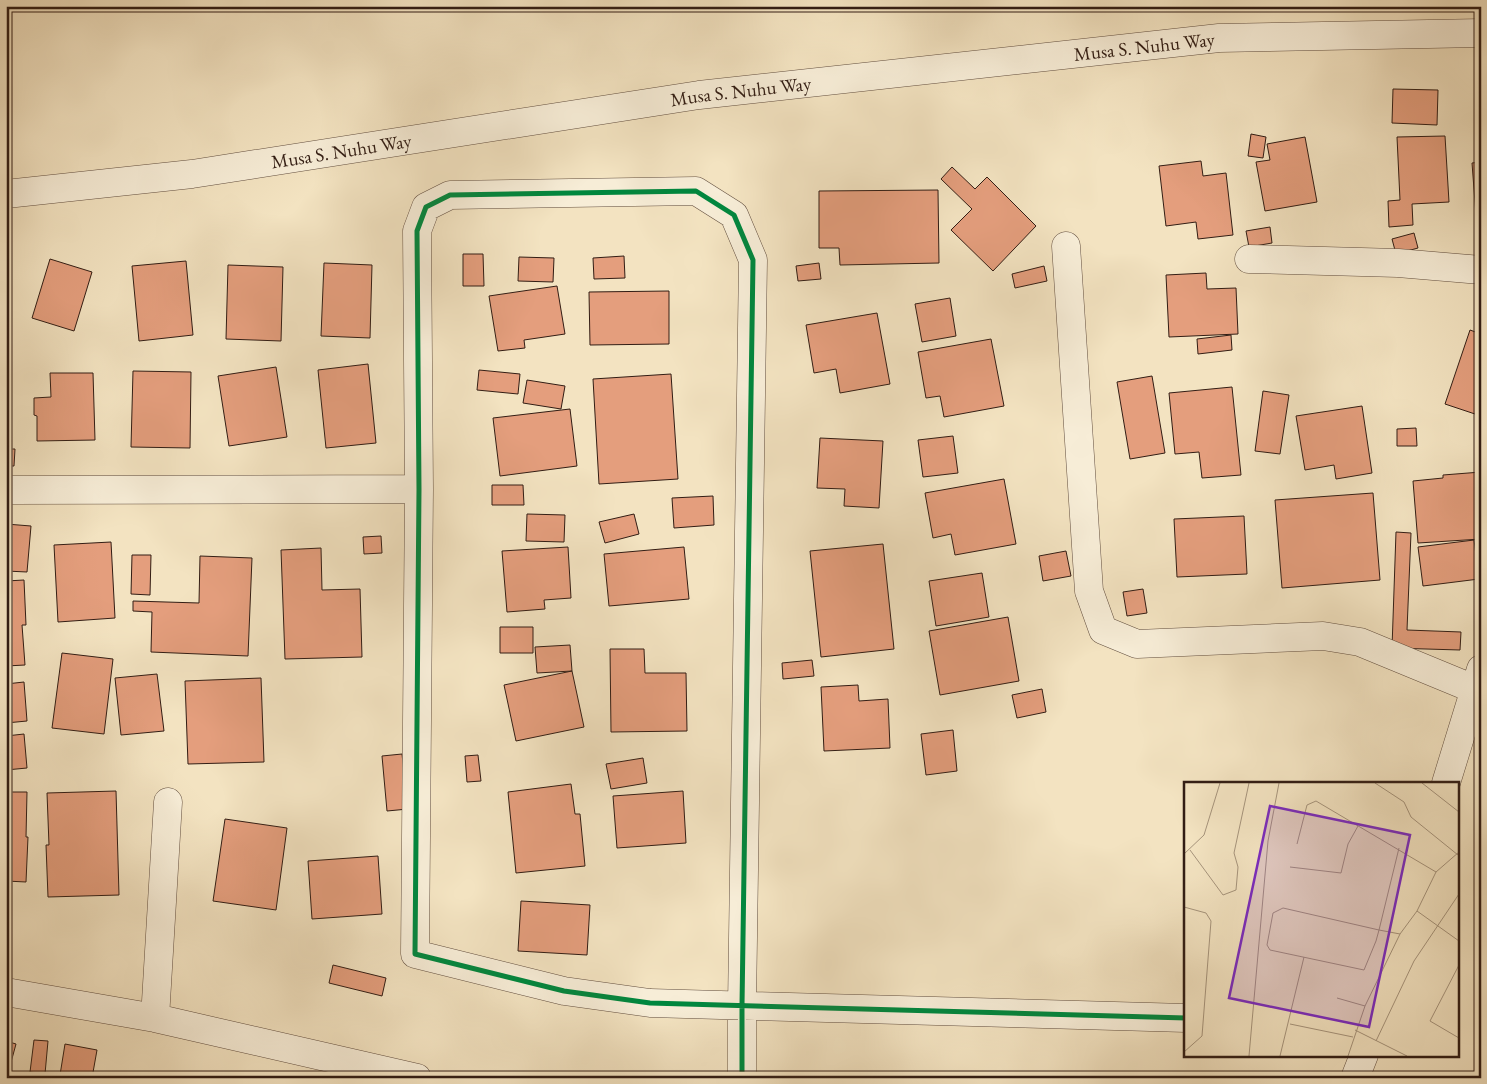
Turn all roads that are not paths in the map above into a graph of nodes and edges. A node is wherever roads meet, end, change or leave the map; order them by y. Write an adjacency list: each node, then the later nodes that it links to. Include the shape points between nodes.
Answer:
1 (1481, 33): 2 (street, Musa S. Nuhu Way, via 1219,38 699,95 192,174)
2 (6, 194)
3 (1066, 246): 8 (street, via 1089,591 1103,630 1138,644 1323,636 1360,642)
4 (1249, 259): 5 (street, via 1398,263)
5 (1481, 270)
6 (419, 489): 7 (street); 12 (street, via 415,954 564,991 650,1003); 12 (street, via 417,231 426,207 450,195 696,191 734,215 753,260)
7 (6, 490)
8 (1477, 679): 9 (street)
9 (1446, 782)
10 (168, 802): 13 (street)
11 (6, 992): 13 (street)
12 (742, 1006): 14 (street); 17 (street)
13 (155, 1018): 16 (street)
14 (1184, 1018)
15 (1364, 1056): 18 (street)
16 (417, 1078)
17 (742, 1078)
18 (1355, 1078)

